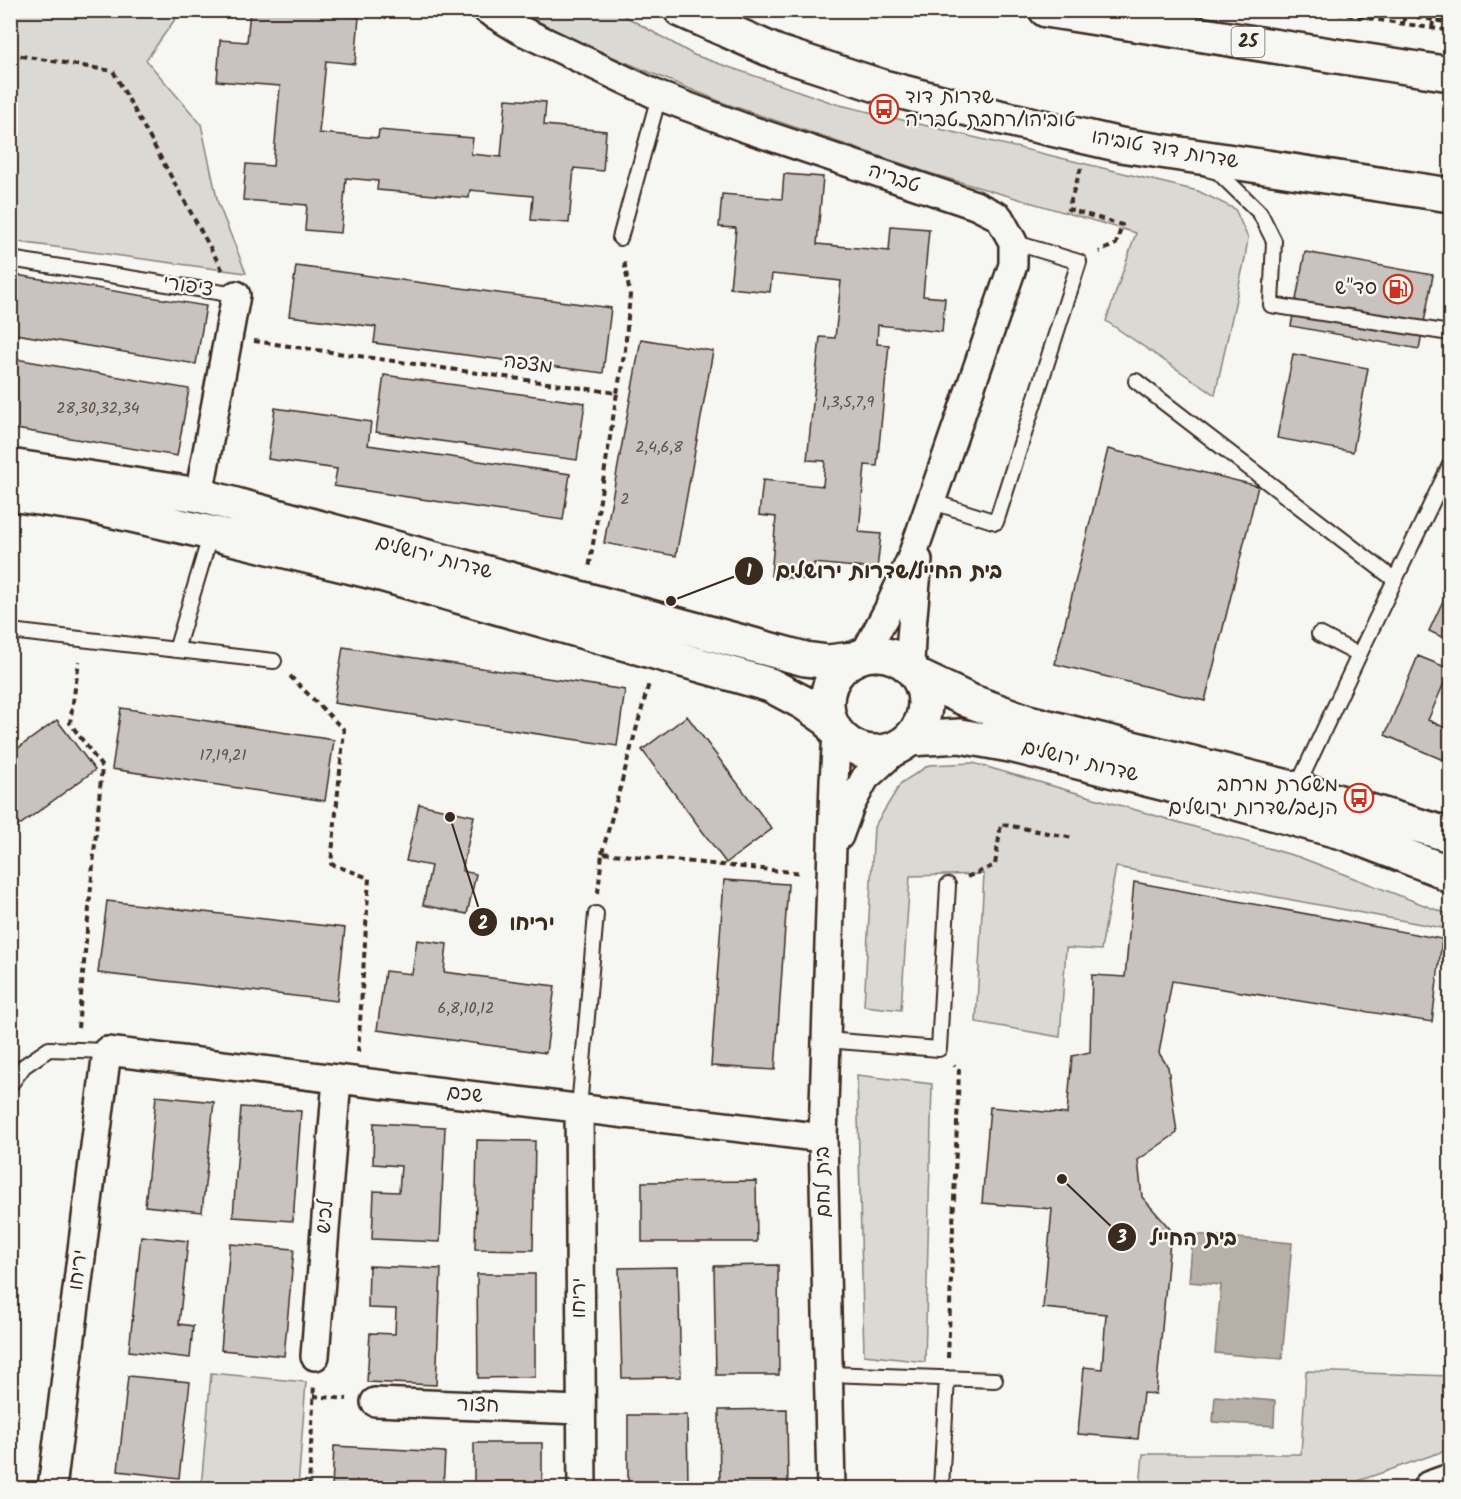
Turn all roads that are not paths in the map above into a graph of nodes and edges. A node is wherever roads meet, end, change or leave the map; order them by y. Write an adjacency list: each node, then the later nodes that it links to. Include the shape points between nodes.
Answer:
1 (487, 10): 5 (street, טבריה, via 520,30)
2 (681, 10): 6 (main road, שדרות דוד טוביהו, via 776,52 883,87)
3 (1046, 10): 4 (main road, 25)
4 (1450, 74)
5 (659, 96): 8 (lane); 9 (street, טבריה, via 975,206 999,217)
6 (1106, 142): 7 (main road, שדרות דוד טוביהו); 12 (lane, via 1218,172 1260,213 1274,241 1271,305)
7 (1450, 195)
8 (620, 238)
9 (1013, 242): 18 (street, via 1013,266); 18 (lane, via 1079,262 996,522)
10 (10, 259): 11 (lane, ציפורי)
11 (237, 295): 17 (street, ציפורי)
12 (1450, 333)
13 (1136, 381): 21 (lane)
14 (1450, 465): 21 (lane)
15 (10, 466): 17 (main road, שדרות ירושלים)
16 (10, 494): 20 (main road, שדרות ירושלים)
17 (199, 495): 26 (main road, שדרות ירושלים, via 805,659 828,662)
18 (930, 501): 19 (street)
19 (921, 528): 26 (street, via 888,610); 28 (street, via 910,638)
20 (211, 533): 24 (lane); 29 (main road, שדרות ירושלים, via 377,573 770,686 804,703)
21 (1395, 580): 25 (lane)
22 (10, 631): 24 (lane)
23 (1319, 633): 25 (lane)
24 (176, 650): 27 (lane)
25 (1359, 655): 31 (lane)
26 (859, 657): 28 (main road, via 888,655); 29 (main road, via 833,679 827,707)
27 (274, 661)
28 (914, 672): 30 (main road, via 926,703 919,729); 31 (main road, שדרות ירושלים, via 970,700 1028,722)
29 (834, 727): 30 (main road, via 859,750 886,752); 33 (street, בית לחם)
30 (904, 743): 33 (street, בית לחם, via 866,778 850,806); 34 (main road, שדרות ירושלים, via 960,736 1010,745 1345,833)
31 (1296, 789): 32 (main road, שדרות ירושלים)
32 (1450, 835)
33 (831, 876): 37 (street, בית לחם)
34 (1450, 876)
35 (948, 885): 37 (lane, via 939,1049)
36 (596, 914): 41 (lane)
37 (826, 1040): 42 (street, בית לחם)
38 (107, 1051): 39 (street, שכם); 40 (lane, via 49,1049 24,1066); 50 (street, יריחו)
39 (347, 1080): 41 (street, שכם); 43 (street, לכיש)
40 (10, 1085)
41 (579, 1108): 42 (street, שכם); 48 (street, יריחו)
42 (823, 1138): 44 (street, בית לחם)
43 (315, 1356)
44 (828, 1374): 45 (lane); 52 (street, בית לחם)
45 (947, 1378): 46 (lane); 53 (lane)
46 (994, 1380)
47 (375, 1402): 48 (street, חצור)
48 (581, 1410): 51 (street, יריחו)
49 (1450, 1481): 54 (main road)
50 (52, 1488)
51 (582, 1488)
52 (831, 1488)
53 (941, 1488)
54 (1430, 1488)

